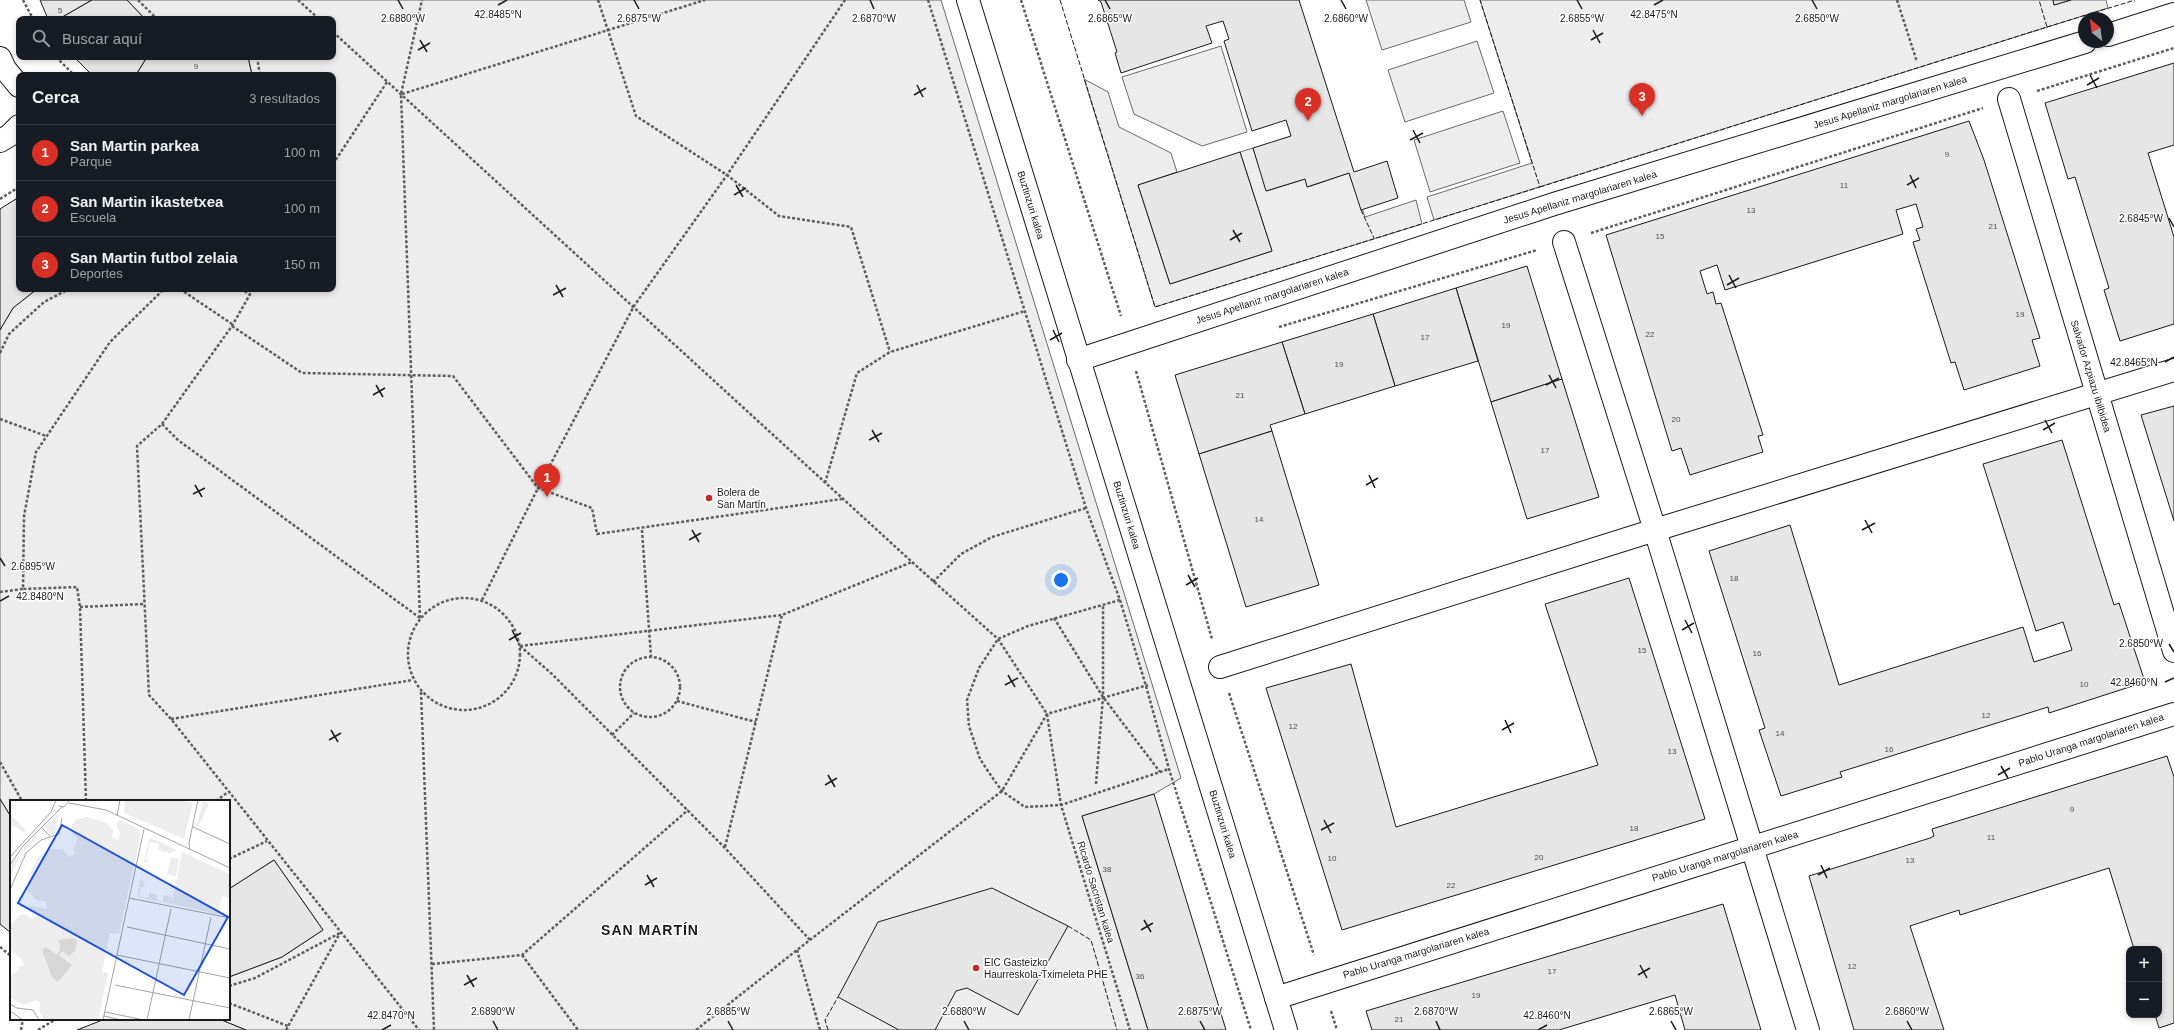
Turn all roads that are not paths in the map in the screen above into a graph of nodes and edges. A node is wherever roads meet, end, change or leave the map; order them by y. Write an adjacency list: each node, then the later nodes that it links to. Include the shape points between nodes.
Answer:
1 (968, 0): 11 (street, Buztinzuri kalea)
2 (2174, 14): 3 (street)
3 (2114, 33)
4 (2078, 44): 11 (street, Jesus Apellaniz margolariaren kalea, via 1554,204)
5 (0, 58): 6 (street)
6 (16, 82)
7 (2009, 99): 13 (street, Salvador Azpiazu ibilbidea)
8 (16, 129): 9 (street)
9 (0, 141)
10 (1564, 242): 14 (street)
11 (1078, 360): 19 (street, Buztinzuri kalea)
12 (2174, 370): 13 (street)
13 (2096, 394): 14 (street); 15 (street, Salvador Azpiazu ibilbidea)
14 (1655, 530): 16 (street); 18 (street)
15 (2174, 651)
16 (1220, 667)
17 (2174, 714): 18 (street, Pablo Uranga margolariaren kalea)
18 (1752, 848): 19 (street, Pablo Uranga margolariaren kalea); 21 (street)
19 (1276, 998): 20 (street, Buztinzuri kalea)
20 (1286, 1030)
21 (1808, 1030)

